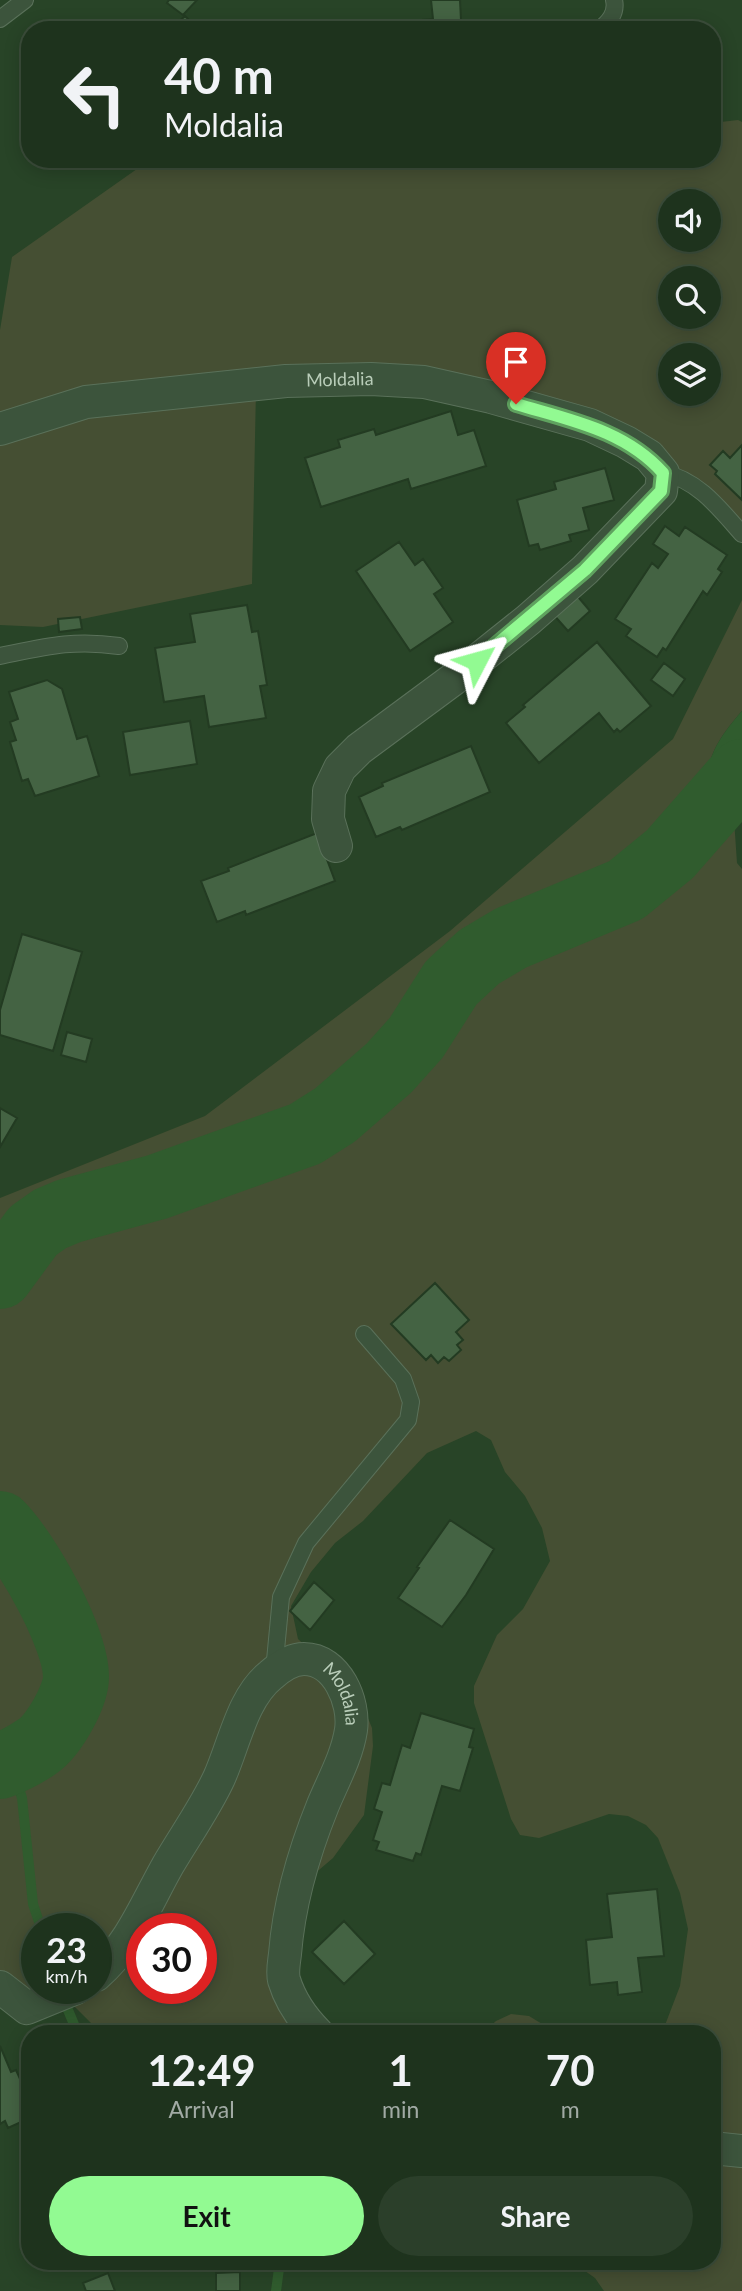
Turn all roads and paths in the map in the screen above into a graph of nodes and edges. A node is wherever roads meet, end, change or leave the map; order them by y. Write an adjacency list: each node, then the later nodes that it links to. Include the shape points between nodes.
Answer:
1 (25, 0): 3 (lane)
2 (614, 0): 4 (lane, via 616,9)
3 (0, 19)
4 (609, 21)
5 (0, 429): 6 (street, Moldalia, via 86,402 121,398 286,381 425,382 590,425 649,456)
6 (663, 473): 7 (lane, Moldalia, via 699,488); 10 (street, via 661,491 585,570 340,768 329,791 328,818)
7 (742, 534)
8 (119, 646): 9 (lane, via 56,644)
9 (0, 656)
10 (336, 846)
11 (364, 1334): 12 (lane, via 403,1379 411,1402 408,1420 306,1543 281,1597)
12 (274, 1672): 13 (street, Moldalia, via 260,1683 218,1779); 18 (street, Moldalia, via 302,1658 319,1661 334,1673 349,1704 351,1729 344,1756 296,1884 286,1943 283,1977 292,2001)
13 (112, 1961)
14 (0, 1987): 15 (street)
15 (21, 2003)
16 (22, 2004): 17 (street, via 27,2008)
17 (38, 2004)
18 (311, 2025)
19 (721, 2149): 20 (street)
20 (742, 2151)

